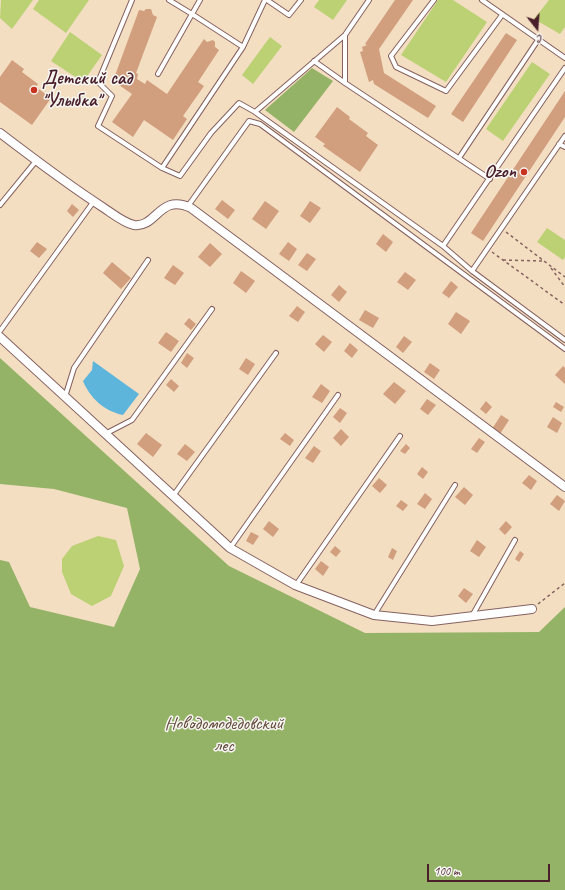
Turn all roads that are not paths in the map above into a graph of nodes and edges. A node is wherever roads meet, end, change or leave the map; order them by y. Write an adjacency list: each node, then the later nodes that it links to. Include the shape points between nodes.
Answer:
1 (132, 0): 26 (lane, via 98,82 112,96 98,126)
2 (169, 0): 9 (lane)
3 (200, 0): 9 (lane)
4 (266, 0): 5 (lane, via 289,15); 13 (lane)
5 (300, 0)
6 (369, 0): 11 (lane)
7 (434, 0): 10 (lane, via 391,56 396,67 446,91)
8 (482, 0): 10 (lane)
9 (192, 14): 13 (lane); 17 (lane)
10 (502, 15): 12 (lane)
11 (345, 35): 15 (lane); 18 (lane)
12 (538, 40): 14 (lane); 24 (lane)
13 (243, 48): 26 (lane)
14 (565, 58)
15 (314, 61): 18 (lane); 19 (lane)
16 (565, 68): 27 (lane)
17 (158, 74)
18 (345, 83): 24 (lane)
19 (255, 112): 26 (lane, via 239,103 211,133 180,176); 31 (lane)
20 (0, 133): 25 (street)
21 (565, 136): 22 (lane)
22 (559, 144): 23 (lane); 33 (lane)
23 (565, 147)
24 (459, 158): 27 (lane)
25 (36, 161): 28 (street); 29 (lane)
26 (162, 168)
27 (490, 179): 31 (lane)
28 (94, 201): 30 (street, via 134,225 144,223 171,204); 35 (lane)
29 (0, 205)
30 (188, 207): 38 (lane, via 249,120 260,124); 45 (street)
31 (443, 246): 33 (lane)
32 (148, 260): 41 (lane, via 74,368)
33 (472, 271): 37 (lane)
34 (212, 309): 42 (lane, via 132,420)
35 (0, 331)
36 (0, 337): 41 (street)
37 (565, 340)
38 (565, 349)
39 (276, 353): 46 (lane)
40 (338, 395): 48 (lane)
41 (65, 398): 42 (street)
42 (105, 434): 46 (street)
43 (400, 436): 49 (lane)
44 (455, 485): 51 (lane)
45 (565, 487)
46 (173, 496): 48 (street)
47 (515, 540): 52 (lane)
48 (230, 548): 49 (street)
49 (295, 585): 51 (street)
50 (532, 609): 52 (street)
51 (374, 615): 52 (street, via 432,621)
52 (472, 616)

